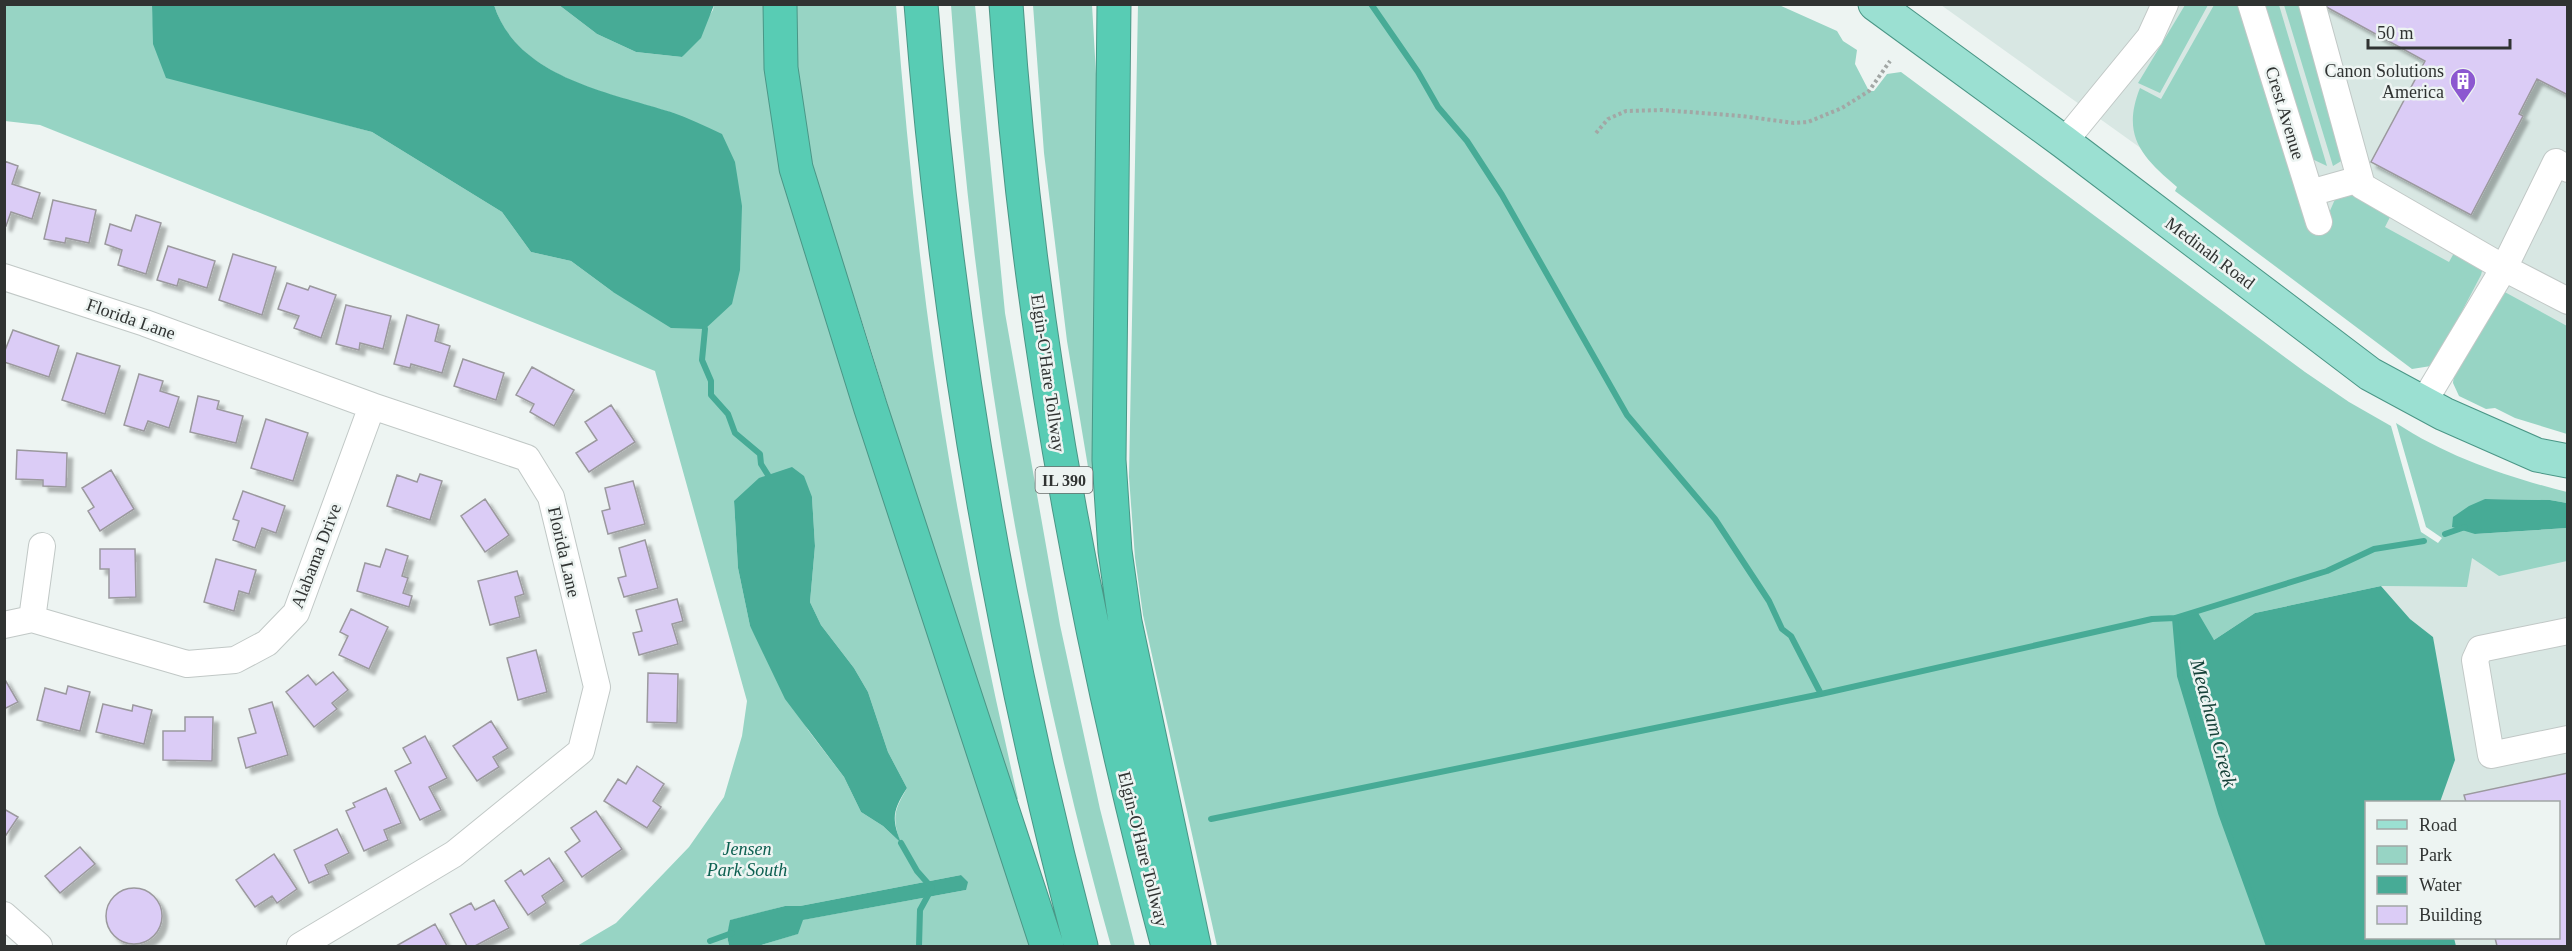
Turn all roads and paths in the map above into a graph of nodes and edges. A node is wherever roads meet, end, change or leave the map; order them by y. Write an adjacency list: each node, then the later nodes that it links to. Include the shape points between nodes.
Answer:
1 (780, 4): 30 (highway, via 780,68 796,168)
2 (921, 4): 31 (highway, via 947,267 973,451 1035,764)
3 (1006, 4): 32 (highway, Elgin-O'Hare Tollway / IL 390, via 1041,327 1066,498 1126,783)
4 (1114, 4): 33 (highway, via 1109,460 1115,551 1125,621)
5 (1875, 4): 11 (main road, Medinah Road)
6 (2165, 4): 11 (street, via 2150,37)
7 (2251, 4): 14 (street, Crest Avenue)
8 (2312, 4): 13 (street)
9 (1890, 61): 10 (path, via 1863,95 1808,122 1662,110 1626,111 1608,119)
10 (1596, 133)
11 (2064, 142): 19 (main road, Medinah Road, via 2370,374)
12 (2568, 169): 16 (street, via 2556,162)
13 (2360, 179): 14 (street); 16 (street, via 2362,186)
14 (2310, 193): 15 (street, Crest Avenue)
15 (2319, 222)
16 (2504, 268): 18 (street); 19 (street)
17 (4, 277): 20 (street, Florida Lane, via 145,323)
18 (2568, 301)
19 (2423, 403): 21 (main road, Medinah Road, via 2537,455)
20 (372, 406): 23 (street, Alabama Drive, via 296,613 267,643 235,660 187,664); 29 (street, Florida Lane, via 527,458 551,496 597,687 581,751 454,854)
21 (2568, 461)
22 (42, 546): 23 (street)
23 (32, 619): 24 (street, Alabama Drive)
24 (4, 625)
25 (2568, 631): 26 (street, via 2480,649 2475,660 2492,755)
26 (2568, 739)
27 (4, 915): 28 (street)
28 (26, 942)
29 (300, 946)
30 (1047, 946)
31 (1081, 946)
32 (1168, 946)
33 (1194, 946)

